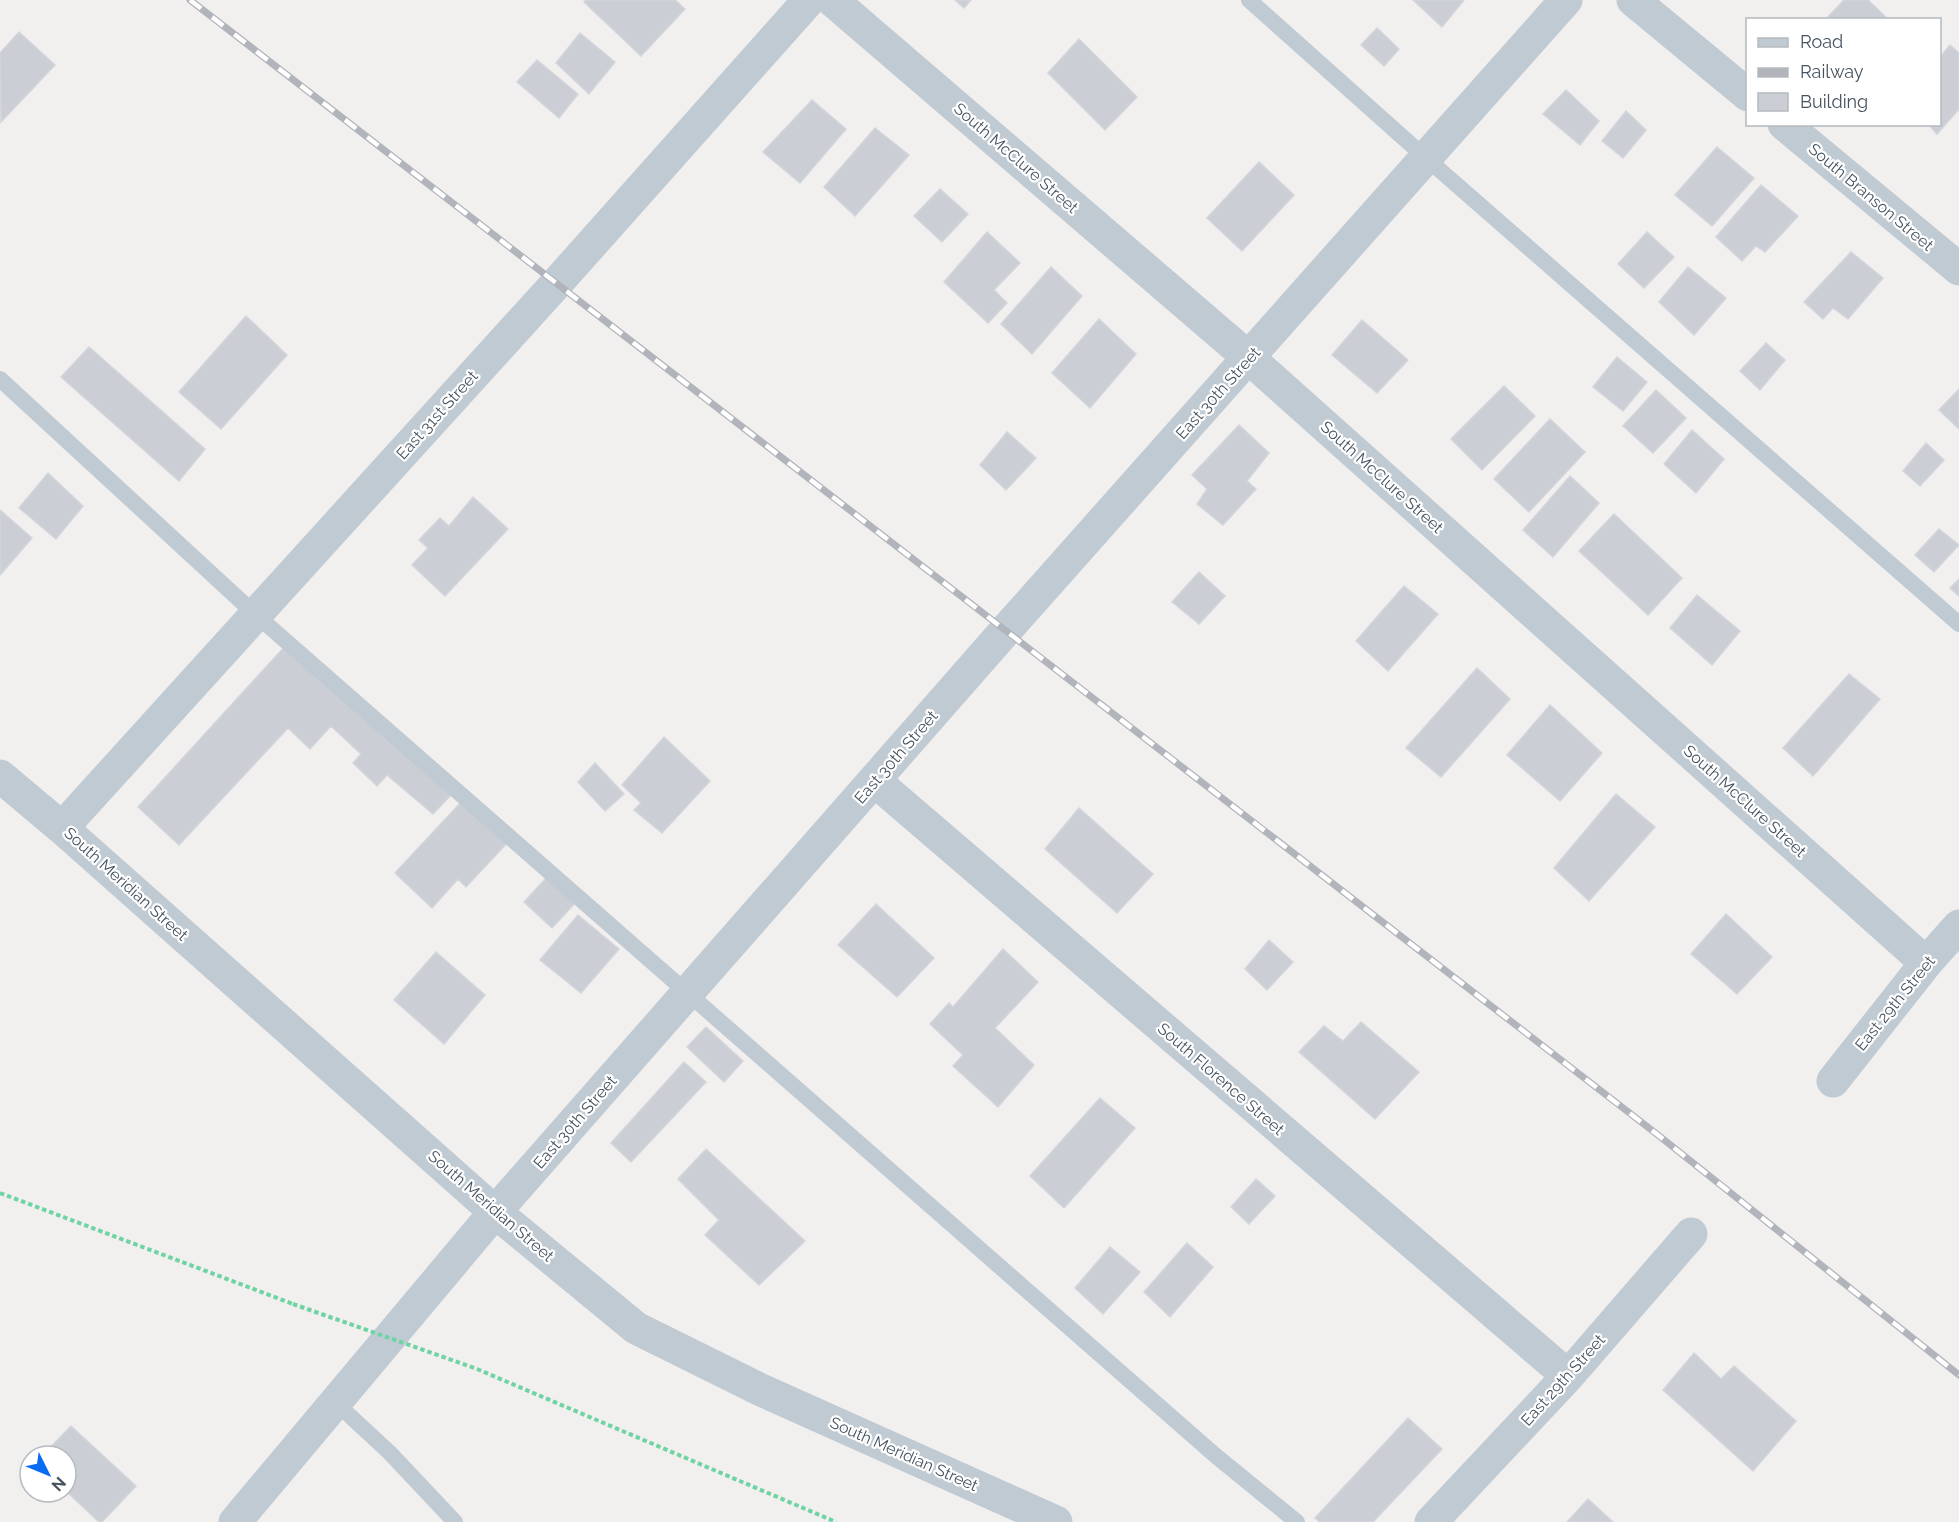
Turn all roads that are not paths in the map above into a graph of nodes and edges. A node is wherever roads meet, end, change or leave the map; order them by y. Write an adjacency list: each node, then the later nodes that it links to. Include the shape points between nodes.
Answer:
1 (809, 0): 12 (street, East 31st Street)
2 (832, 0): 10 (street, South McClure Street)
3 (1249, 0): 8 (lane)
4 (1566, 0): 8 (street, East 30th Street)
5 (1633, 0): 6 (street)
6 (1746, 92)
7 (1786, 126): 9 (street, South Branson Street)
8 (1426, 158): 10 (street, East 30th Street); 13 (lane)
9 (1959, 269)
10 (1249, 358): 15 (street, East 30th Street); 18 (street, South McClure Street)
11 (0, 379): 12 (lane)
12 (255, 614): 16 (street, East 31st Street); 19 (lane)
13 (1959, 624)
14 (0, 776): 16 (street, South Meridian Street)
15 (874, 781): 19 (street, East 30th Street); 23 (street, South Florence Street)
16 (62, 828): 21 (street, South Meridian Street)
17 (1959, 926): 18 (street, East 29th Street)
18 (1926, 963): 20 (street, East 29th Street)
19 (687, 994): 21 (street, East 30th Street); 28 (lane, via 1216,1456)
20 (1833, 1081)
21 (495, 1212): 24 (street, East 30th Street); 27 (street, South Meridian Street, via 636,1328 759,1389)
22 (1691, 1234): 23 (street, East 29th Street)
23 (1568, 1376): 29 (street, East 29th Street)
24 (335, 1402): 25 (street, East 30th Street); 26 (lane)
25 (236, 1522)
26 (455, 1522)
27 (1056, 1522)
28 (1297, 1522)
29 (1431, 1522)

